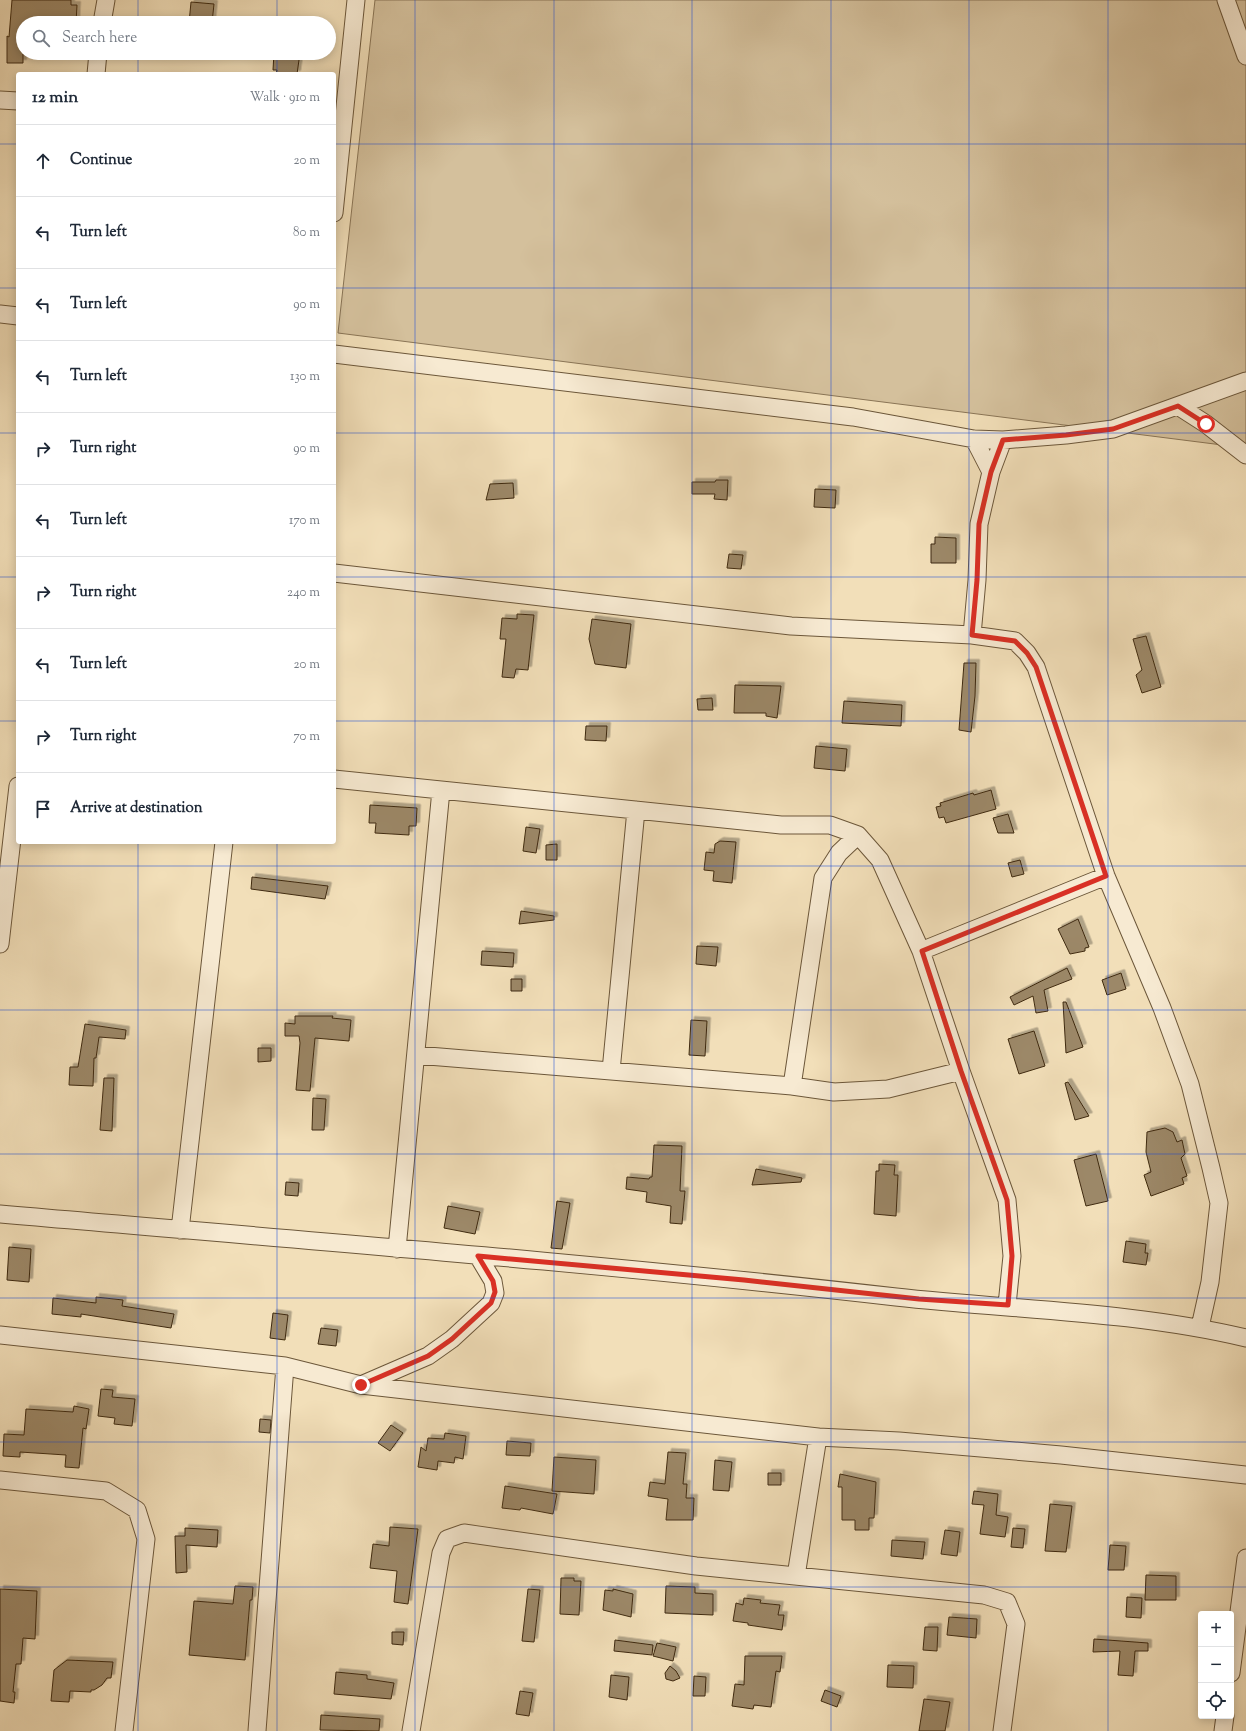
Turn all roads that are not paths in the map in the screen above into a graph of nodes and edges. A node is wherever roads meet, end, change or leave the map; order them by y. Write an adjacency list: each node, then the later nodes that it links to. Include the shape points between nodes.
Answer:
1 (106, 0): 4 (street)
2 (356, 0): 8 (street)
3 (1226, 0): 5 (street)
4 (103, 16)
5 (1246, 54)
6 (97, 60): 7 (street)
7 (96, 72)
8 (338, 139): 9 (street)
9 (336, 176)
10 (0, 314): 11 (street)
11 (16, 316)
12 (336, 354): 15 (street, via 853,417)
13 (1246, 381): 14 (street)
14 (1178, 406): 16 (street, via 1113,429); 17 (street)
15 (974, 439): 16 (street); 18 (street)
16 (1003, 440): 18 (street)
17 (1246, 455)
18 (991, 472): 20 (street, via 979,524)
19 (336, 573): 20 (street, via 791,626)
20 (972, 635): 27 (street, via 1015,641 1036,667)
21 (336, 779): 22 (street)
22 (441, 790): 24 (street); 30 (street)
23 (16, 804): 28 (street)
24 (636, 810): 25 (street, via 781,825 830,825); 31 (street)
25 (858, 835): 29 (street, via 880,860); 33 (street, via 839,853 823,878)
26 (224, 844): 35 (street)
27 (1106, 876): 29 (street); 39 (street, via 1162,1008 1190,1084 1219,1203 1210,1282)
28 (0, 944)
29 (922, 951): 32 (street)
30 (416, 1055): 31 (street); 36 (street)
31 (611, 1071): 33 (street)
32 (961, 1071): 33 (street, via 888,1089 834,1092); 38 (street, via 1007,1200 1012,1256)
33 (792, 1086)
34 (0, 1214): 35 (street)
35 (180, 1230): 36 (street)
36 (397, 1249): 37 (street)
37 (478, 1256): 38 (street, via 919,1299); 43 (street, via 493,1281 495,1292 491,1303 452,1339 428,1356)
38 (1008, 1305): 39 (street)
39 (1200, 1327): 41 (street)
40 (0, 1335): 42 (street)
41 (1246, 1338)
42 (285, 1366): 43 (street); 53 (street)
43 (361, 1385): 44 (street)
44 (818, 1438): 45 (street, via 907,1442 1061,1455); 48 (street)
45 (1246, 1475)
46 (0, 1480): 52 (street, via 106,1491 137,1510 146,1539)
47 (1246, 1558): 49 (street)
48 (796, 1576): 54 (street, via 696,1566 464,1533 447,1539 442,1553); 55 (street, via 984,1595 1006,1602 1016,1624)
49 (1241, 1628): 50 (street)
50 (1234, 1659)
51 (1225, 1719): 56 (street)
52 (124, 1731)
53 (257, 1731)
54 (411, 1731)
55 (1002, 1731)
56 (1223, 1731)

